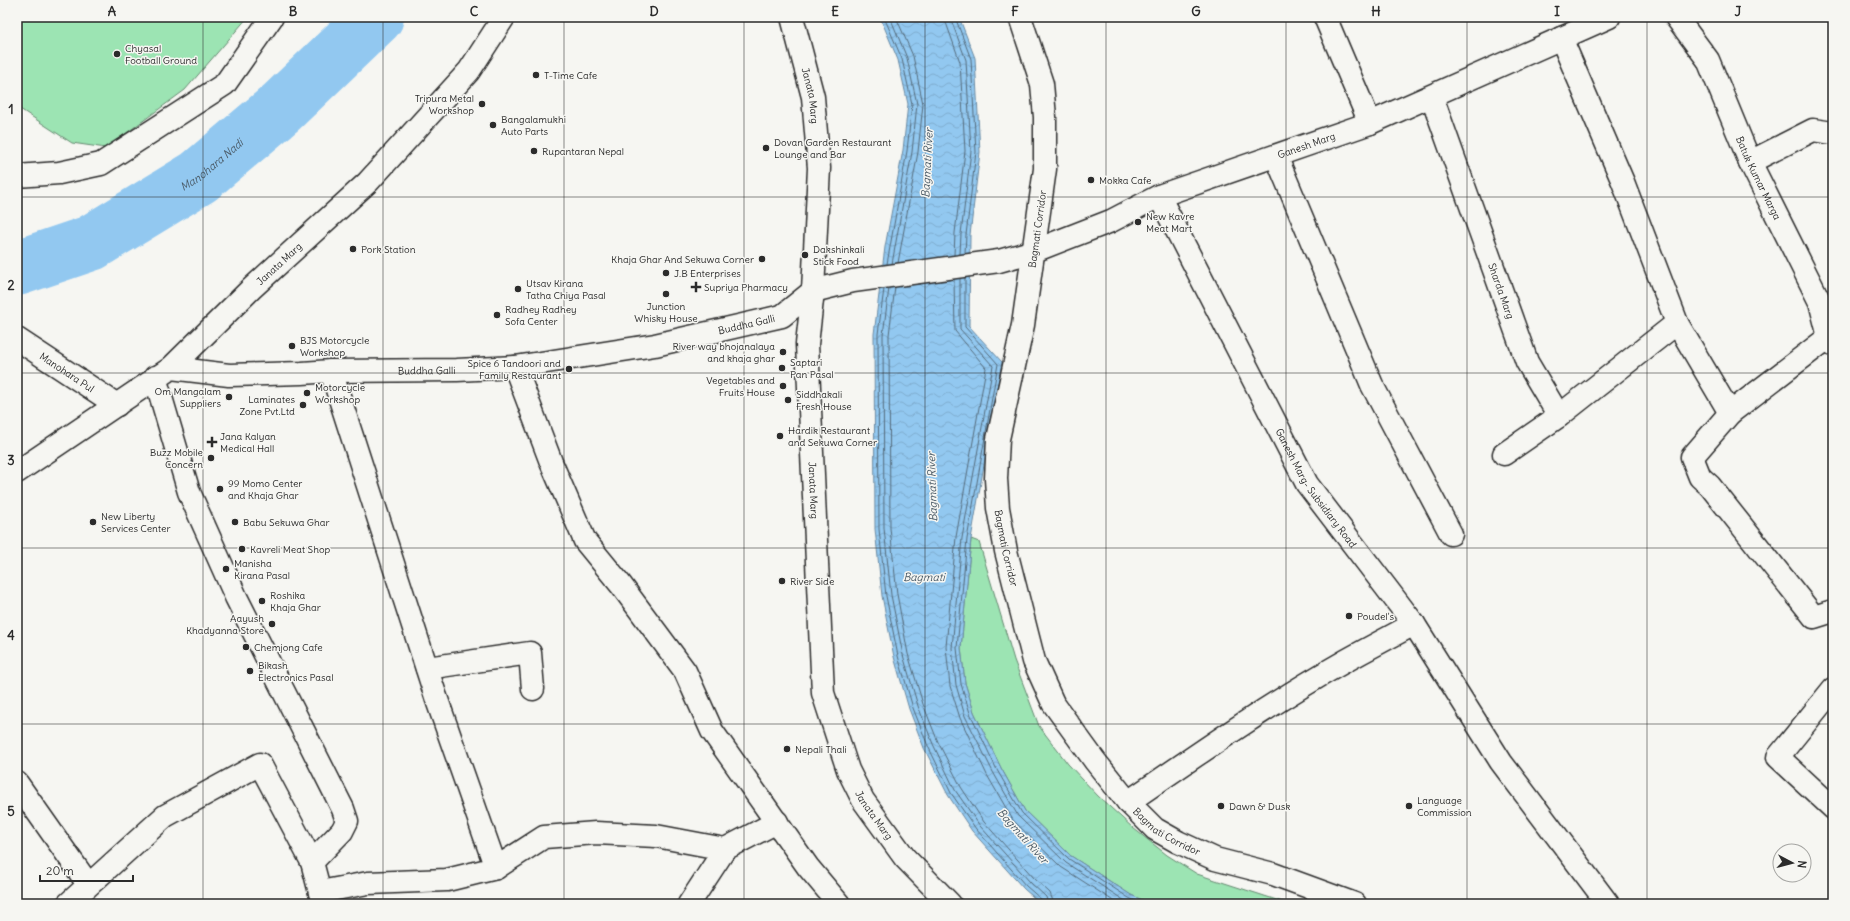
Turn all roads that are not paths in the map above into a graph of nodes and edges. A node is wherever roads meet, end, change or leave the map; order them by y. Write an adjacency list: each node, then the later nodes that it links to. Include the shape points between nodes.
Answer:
1 (272, 17): 14 (street, via 225,84 101,164 58,173)
2 (504, 17): 23 (street, Janata Marg, via 470,71 368,182 251,288)
3 (792, 17): 17 (street, Janata Marg, via 813,97 820,168)
4 (1020, 17): 16 (street, Bagmati Corridor, via 1042,84 1045,117 1045,169)
5 (1325, 17): 10 (street)
6 (1609, 17): 8 (street, Ganesh Marg)
7 (1676, 17): 13 (street, Batuk Kumar Marga, via 1708,60)
8 (1561, 38): 9 (street, Ganesh Marg); 18 (street, via 1624,182)
9 (1432, 96): 10 (street, Ganesh Marg); 26 (street, Sharda Marg, via 1527,362)
10 (1370, 123): 12 (street, Ganesh Marg)
11 (1833, 133): 13 (street, via 1813,130)
12 (1276, 156): 15 (street, Ganesh Marg); 29 (street, via 1372,386)
13 (1750, 162): 20 (street, Batuk Kumar Marga, via 1820,302)
14 (17, 176)
15 (1159, 196): 16 (street, Ganesh Marg, via 1111,221); 31 (street, Ganesh Marg- Subsidiary Road, via 1307,484)
16 (1034, 251): 17 (street, Ganesh Marg, via 999,261 853,281); 36 (street, Bagmati Corridor, via 1023,325 998,439 996,479 999,515 1034,661 1053,703)
17 (813, 291): 21 (street, Buddha Galli, via 782,316 654,345); 47 (street, Janata Marg, via 807,344 823,693 848,770 863,800 905,858)
18 (1678, 323): 25 (street); 26 (street)
19 (17, 339): 24 (street, Manohara Pul)
20 (1831, 341): 25 (street)
21 (515, 367): 22 (street, Buddha Galli); 38 (street, via 551,462 585,541 685,671 712,730)
22 (331, 371): 23 (street, Buddha Galli, via 228,375); 32 (street)
23 (163, 373): 24 (street, Janata Marg); 40 (street, via 189,492 236,597 347,821 342,831)
24 (117, 405): 28 (street, Janata Marg)
25 (1730, 413): 30 (street, via 1692,457 1700,477 1710,486 1814,617)
26 (1559, 416): 27 (street)
27 (1504, 454)
28 (17, 472)
29 (1451, 534)
30 (1833, 610)
31 (1414, 624): 36 (street, via 1285,697); 49 (street, Ganesh Marg- Subsidiary Road, via 1501,762)
32 (427, 668): 33 (street, via 530,653); 41 (street)
33 (533, 689)
34 (1833, 689): 37 (street, via 1778,757)
35 (17, 783): 42 (street)
36 (1128, 802): 48 (street, Bagmati Corridor, via 1155,829 1215,859 1274,874)
37 (1833, 808)
38 (777, 822): 39 (street); 46 (street, via 808,868)
39 (725, 849): 41 (street, via 656,836 596,833 544,837); 45 (street)
40 (312, 862): 42 (street, via 260,764 166,816); 43 (street)
41 (496, 868): 43 (street, via 447,880 368,883)
42 (88, 884): 44 (street)
43 (321, 898)
44 (68, 904)
45 (689, 904)
46 (838, 904)
47 (950, 904)
48 (1355, 904)
49 (1608, 904)

